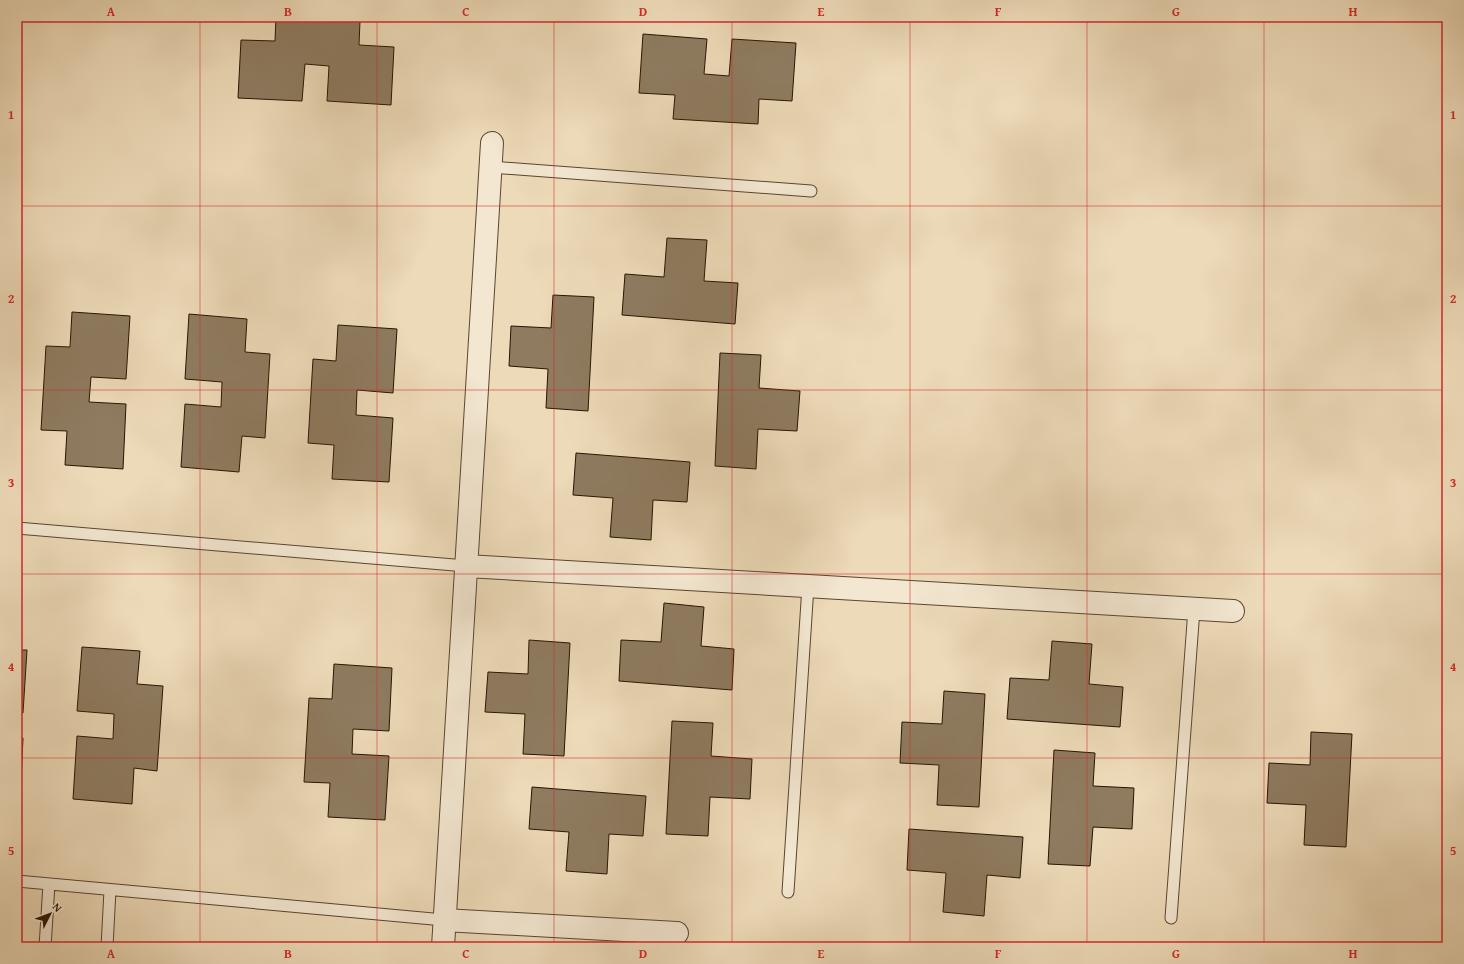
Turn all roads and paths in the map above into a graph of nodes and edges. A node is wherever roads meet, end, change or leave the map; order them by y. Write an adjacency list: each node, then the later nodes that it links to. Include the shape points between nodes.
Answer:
1 (492, 143): 2 (street)
2 (491, 166): 3 (lane); 5 (street)
3 (810, 191)
4 (17, 528): 5 (lane)
5 (466, 566): 6 (street); 14 (street)
6 (808, 586): 7 (street); 12 (lane)
7 (1194, 609): 8 (street); 13 (lane)
8 (1233, 611)
9 (17, 881): 10 (lane)
10 (49, 884): 11 (lane); 16 (lane)
11 (110, 890): 14 (lane); 17 (lane)
12 (788, 892)
13 (1171, 918)
14 (444, 920): 15 (street); 18 (street)
15 (677, 933)
16 (45, 947)
17 (107, 947)
18 (442, 947)

